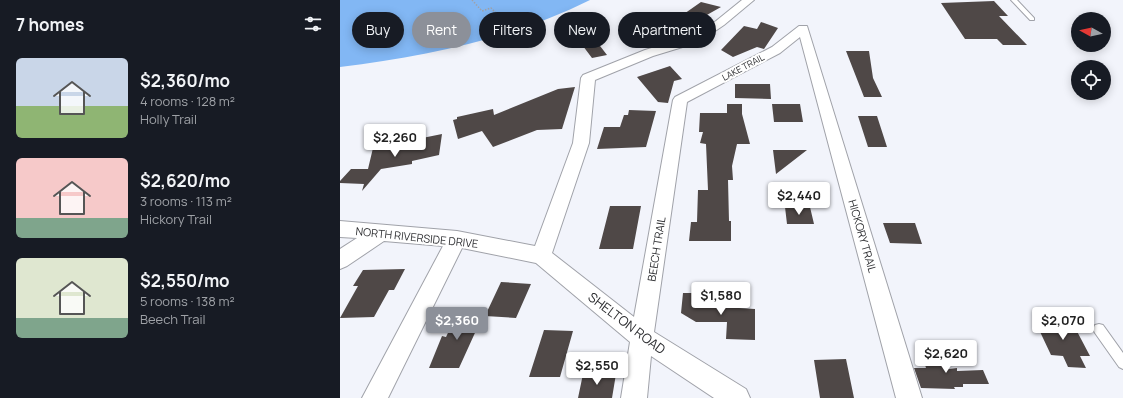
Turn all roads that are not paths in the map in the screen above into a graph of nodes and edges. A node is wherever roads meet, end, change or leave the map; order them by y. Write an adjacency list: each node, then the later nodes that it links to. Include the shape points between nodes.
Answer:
1 (749, 0): 9 (street, via 695,39 649,53 588,78 581,142)
2 (1014, 0): 3 (lane)
3 (1032, 19)
4 (803, 28): 5 (street, LAKE TRAIL, via 776,50); 17 (street, HICKORY TRAIL)
5 (680, 100): 12 (street, BEECH TRAIL)
6 (340, 229): 7 (street, NORTH RIVERSIDE DRIVE)
7 (382, 232): 8 (street, NORTH RIVERSIDE DRIVE); 10 (street)
8 (457, 239): 9 (street, NORTH RIVERSIDE DRIVE); 14 (street)
9 (542, 256): 12 (street, SHELTON ROAD)
10 (340, 260)
11 (1099, 329): 13 (lane)
12 (642, 337): 15 (street, BEECH TRAIL); 16 (street, SHELTON ROAD)
13 (1123, 363)
14 (375, 398)
15 (634, 398)
16 (737, 398)
17 (910, 398)

